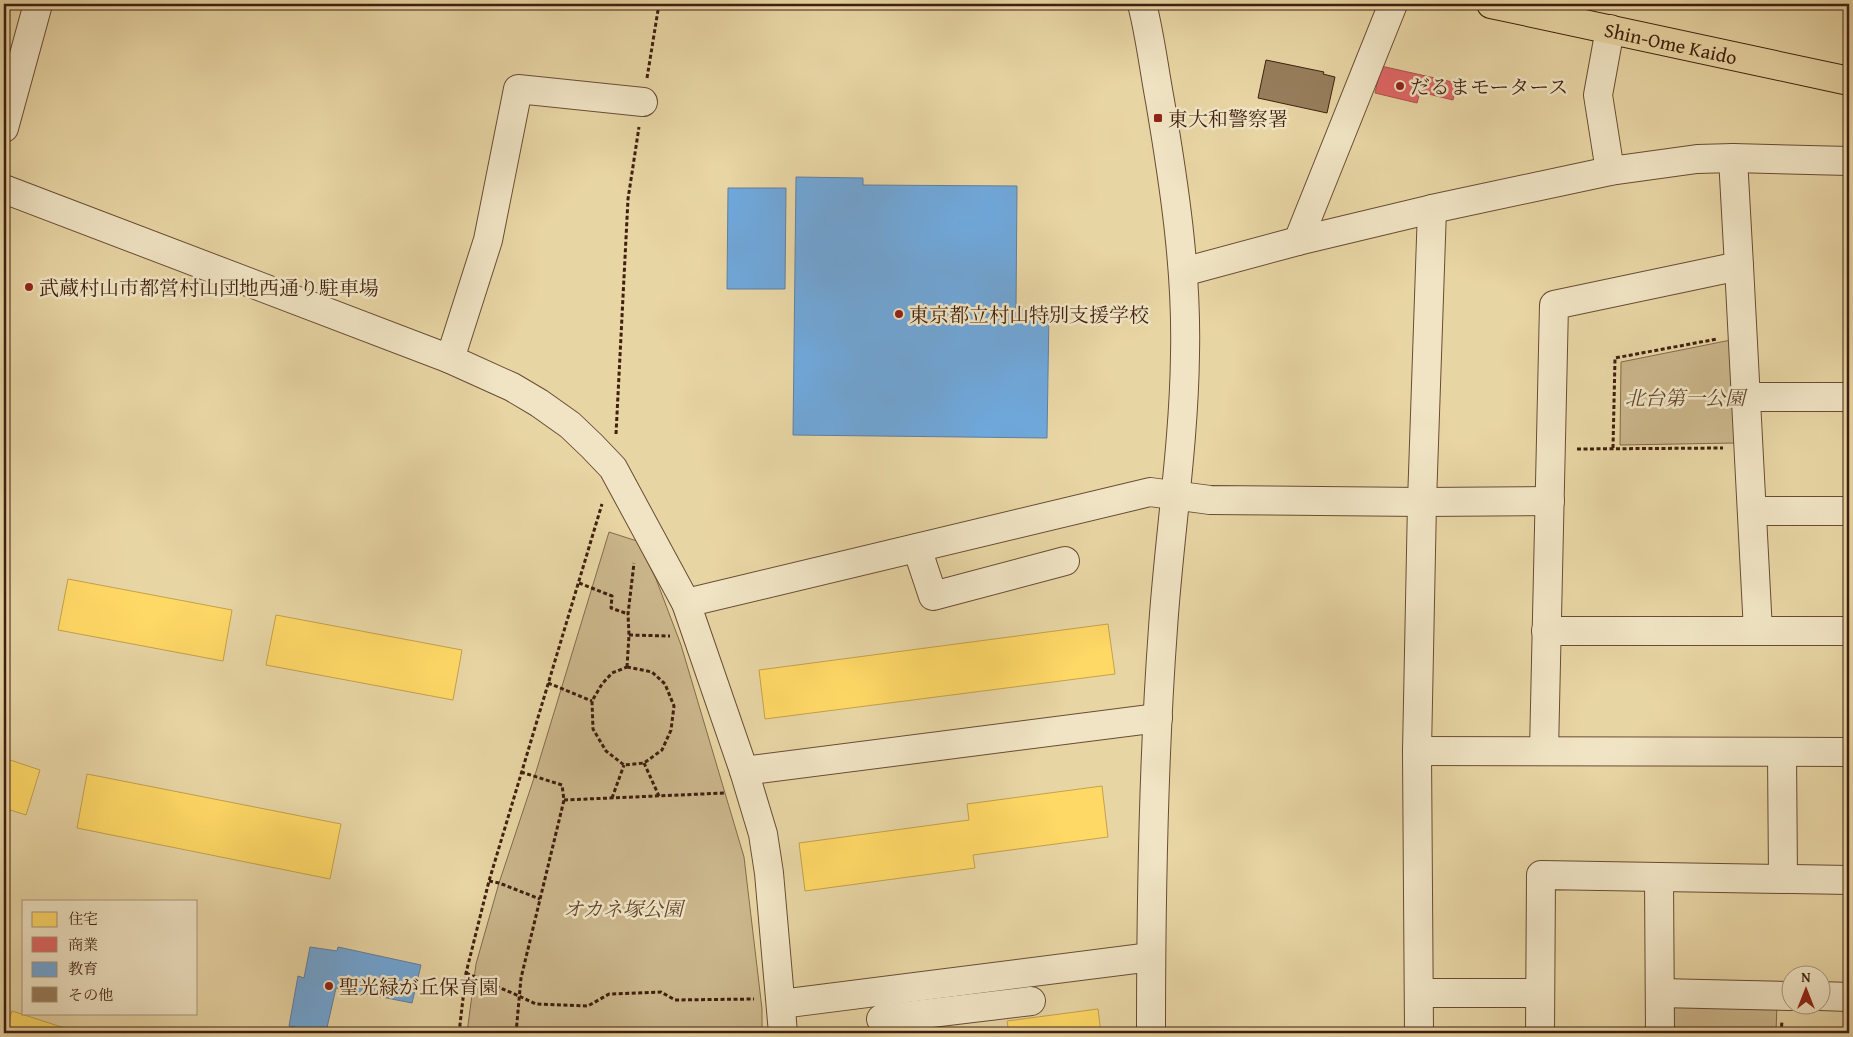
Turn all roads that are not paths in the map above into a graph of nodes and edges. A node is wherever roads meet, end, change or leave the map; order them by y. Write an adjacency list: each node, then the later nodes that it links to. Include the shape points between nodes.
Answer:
1 (38, 4): 8 (street)
2 (1142, 4): 16 (street, via 1171,164)
3 (1393, 4): 14 (street)
4 (1491, 4): 5 (main road, Shin-Ome Kaido)
5 (1610, 29): 6 (main road, Shin-Ome Kaido); 11 (street, via 1598,95)
6 (1849, 81)
7 (643, 102): 17 (street, via 518,89 488,240)
8 (4, 128)
9 (1733, 158): 10 (street); 11 (street, via 1697,159); 15 (street)
10 (1849, 161)
11 (1610, 171): 13 (street)
12 (4, 189): 17 (street)
13 (1432, 209): 14 (street); 22 (street)
14 (1298, 242): 16 (street)
15 (1739, 266): 18 (street); 21 (street, via 1554,305)
16 (1183, 272): 20 (street, via 1185,352)
17 (450, 359): 27 (street, via 539,402 570,425 613,468)
18 (1746, 397): 19 (street); 23 (street)
19 (1849, 397)
20 (1175, 495): 22 (street, via 1210,500); 25 (street, via 1150,492); 31 (street)
21 (1550, 501): 22 (street); 28 (street)
22 (1422, 502): 32 (street)
23 (1753, 511): 24 (street); 29 (street)
24 (1849, 511)
25 (917, 548): 26 (street, via 933,596); 27 (street)
26 (1065, 561)
27 (686, 603): 36 (street)
28 (1546, 630): 29 (street); 33 (street)
29 (1758, 631): 30 (street)
30 (1849, 631)
31 (1158, 718): 36 (street); 40 (street)
32 (1418, 751): 33 (street); 42 (street)
33 (1544, 751): 34 (street)
34 (1782, 752): 35 (street); 38 (street)
35 (1849, 752)
36 (744, 771): 48 (street, via 763,834 769,873)
37 (1659, 876): 38 (street); 43 (street, via 1541,875); 44 (street)
38 (1783, 878): 39 (street)
39 (1849, 880)
40 (1151, 957): 41 (street); 52 (street)
41 (876, 992): 48 (street); 50 (street)
42 (1419, 993): 43 (street); 53 (street)
43 (1540, 993): 54 (street)
44 (1660, 993): 45 (street); 55 (street)
45 (1780, 996)
46 (1830, 996): 47 (street)
47 (1849, 997)
48 (771, 1001): 51 (street)
49 (1031, 1001): 50 (street)
50 (882, 1026)
51 (783, 1033)
52 (1150, 1033)
53 (1419, 1033)
54 (1540, 1033)
55 (1660, 1033)

